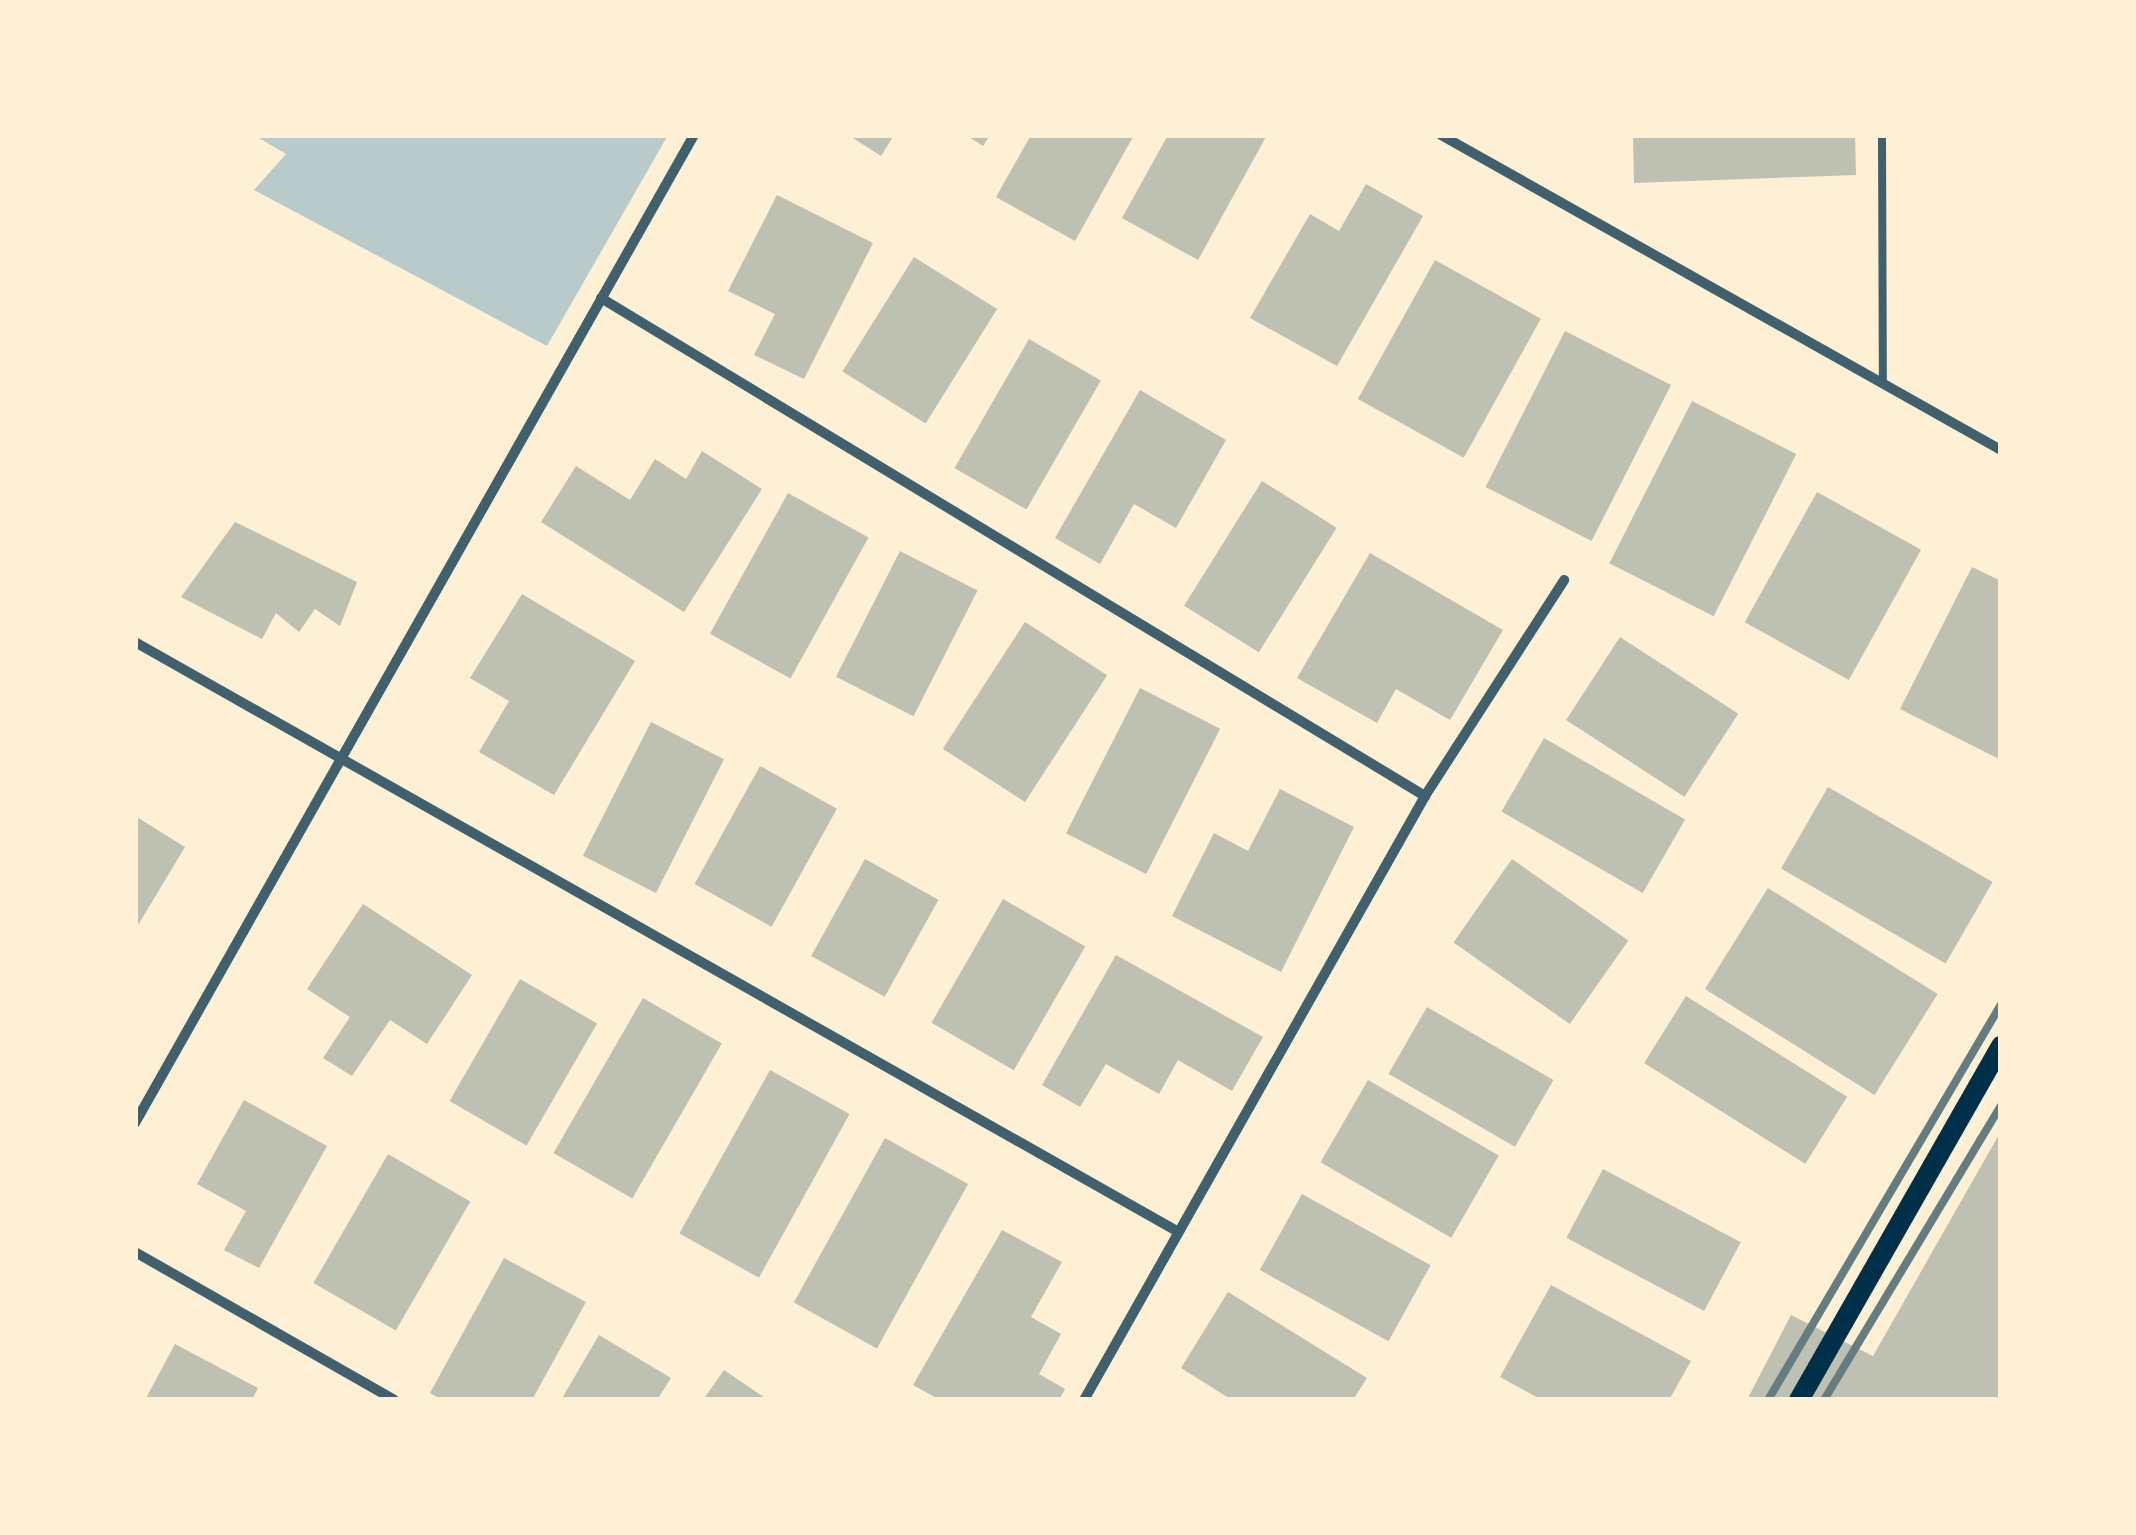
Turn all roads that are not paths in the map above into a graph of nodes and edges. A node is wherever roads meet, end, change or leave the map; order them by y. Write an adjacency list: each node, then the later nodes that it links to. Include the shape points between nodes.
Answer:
1 (694, 135): 4 (street)
2 (1441, 135): 5 (street)
3 (1882, 135): 5 (lane)
4 (602, 298): 9 (street); 10 (street)
5 (1882, 383): 6 (street)
6 (2001, 450)
7 (1564, 580): 10 (street)
8 (135, 642): 9 (street)
9 (341, 759): 12 (street); 13 (street)
10 (1424, 796): 13 (street)
11 (2001, 1046): 17 (main road)
12 (135, 1123)
13 (1177, 1231): 16 (street)
14 (135, 1252): 15 (street)
15 (394, 1400)
16 (1084, 1400)
17 (1799, 1400)

